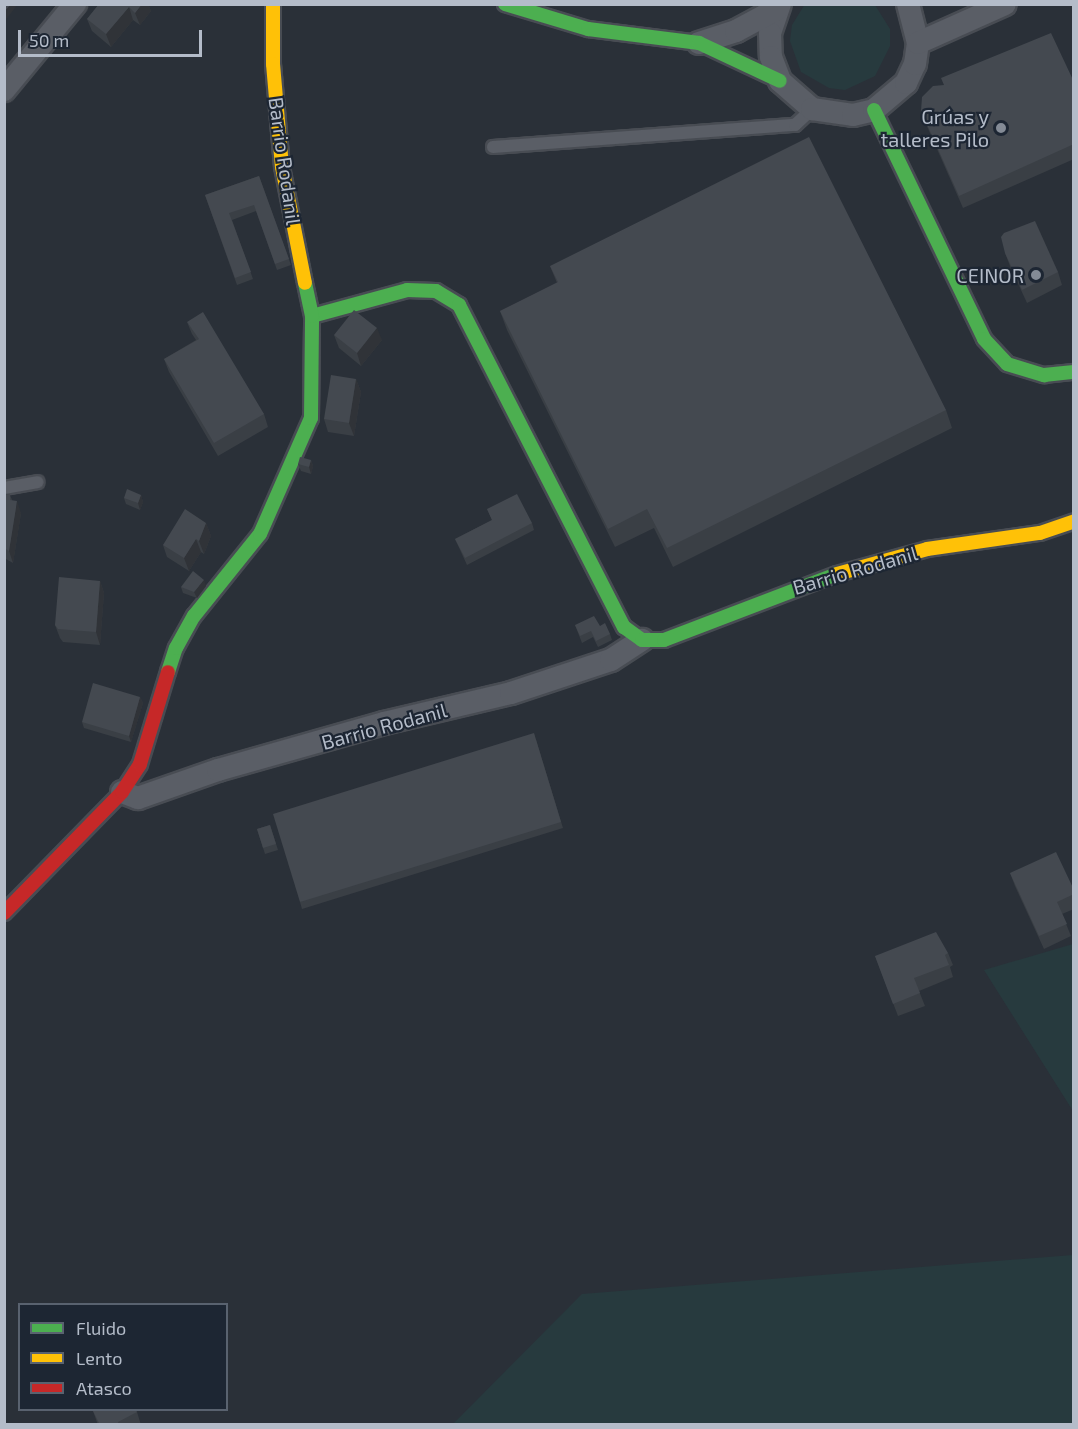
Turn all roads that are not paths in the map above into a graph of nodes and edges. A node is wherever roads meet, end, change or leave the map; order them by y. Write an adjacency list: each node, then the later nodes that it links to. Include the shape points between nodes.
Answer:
1 (75, 4): 10 (street)
2 (273, 4): 14 (street, Barrio Rodanil, via 273,64 282,167)
3 (505, 4): 7 (street, via 588,29)
4 (908, 4): 8 (street)
5 (1005, 4): 8 (street)
6 (778, 7): 7 (street, via 736,31); 9 (street, via 770,33 771,57)
7 (699, 43): 9 (street)
8 (918, 43): 12 (street, via 915,64 906,83 892,99)
9 (780, 81): 11 (street)
10 (4, 90)
11 (812, 109): 12 (street, via 853,115); 13 (lane, via 795,125)
12 (874, 110): 15 (street, via 984,339 1007,364 1044,375)
13 (493, 147)
14 (312, 316): 19 (street, via 407,290 436,291 459,305 624,627); 20 (street, Barrio Rodanil, via 311,418 260,534 194,616 176,648 140,764)
15 (1074, 372)
16 (37, 482): 17 (lane)
17 (4, 488)
18 (1074, 521): 19 (street, Barrio Rodanil, via 1040,533 927,549 890,559 818,579 664,640)
19 (642, 640): 20 (street, Barrio Rodanil, via 611,660 512,693 218,770 138,798)
20 (122, 792): 21 (street, Barrio Rodanil)
21 (4, 914)

